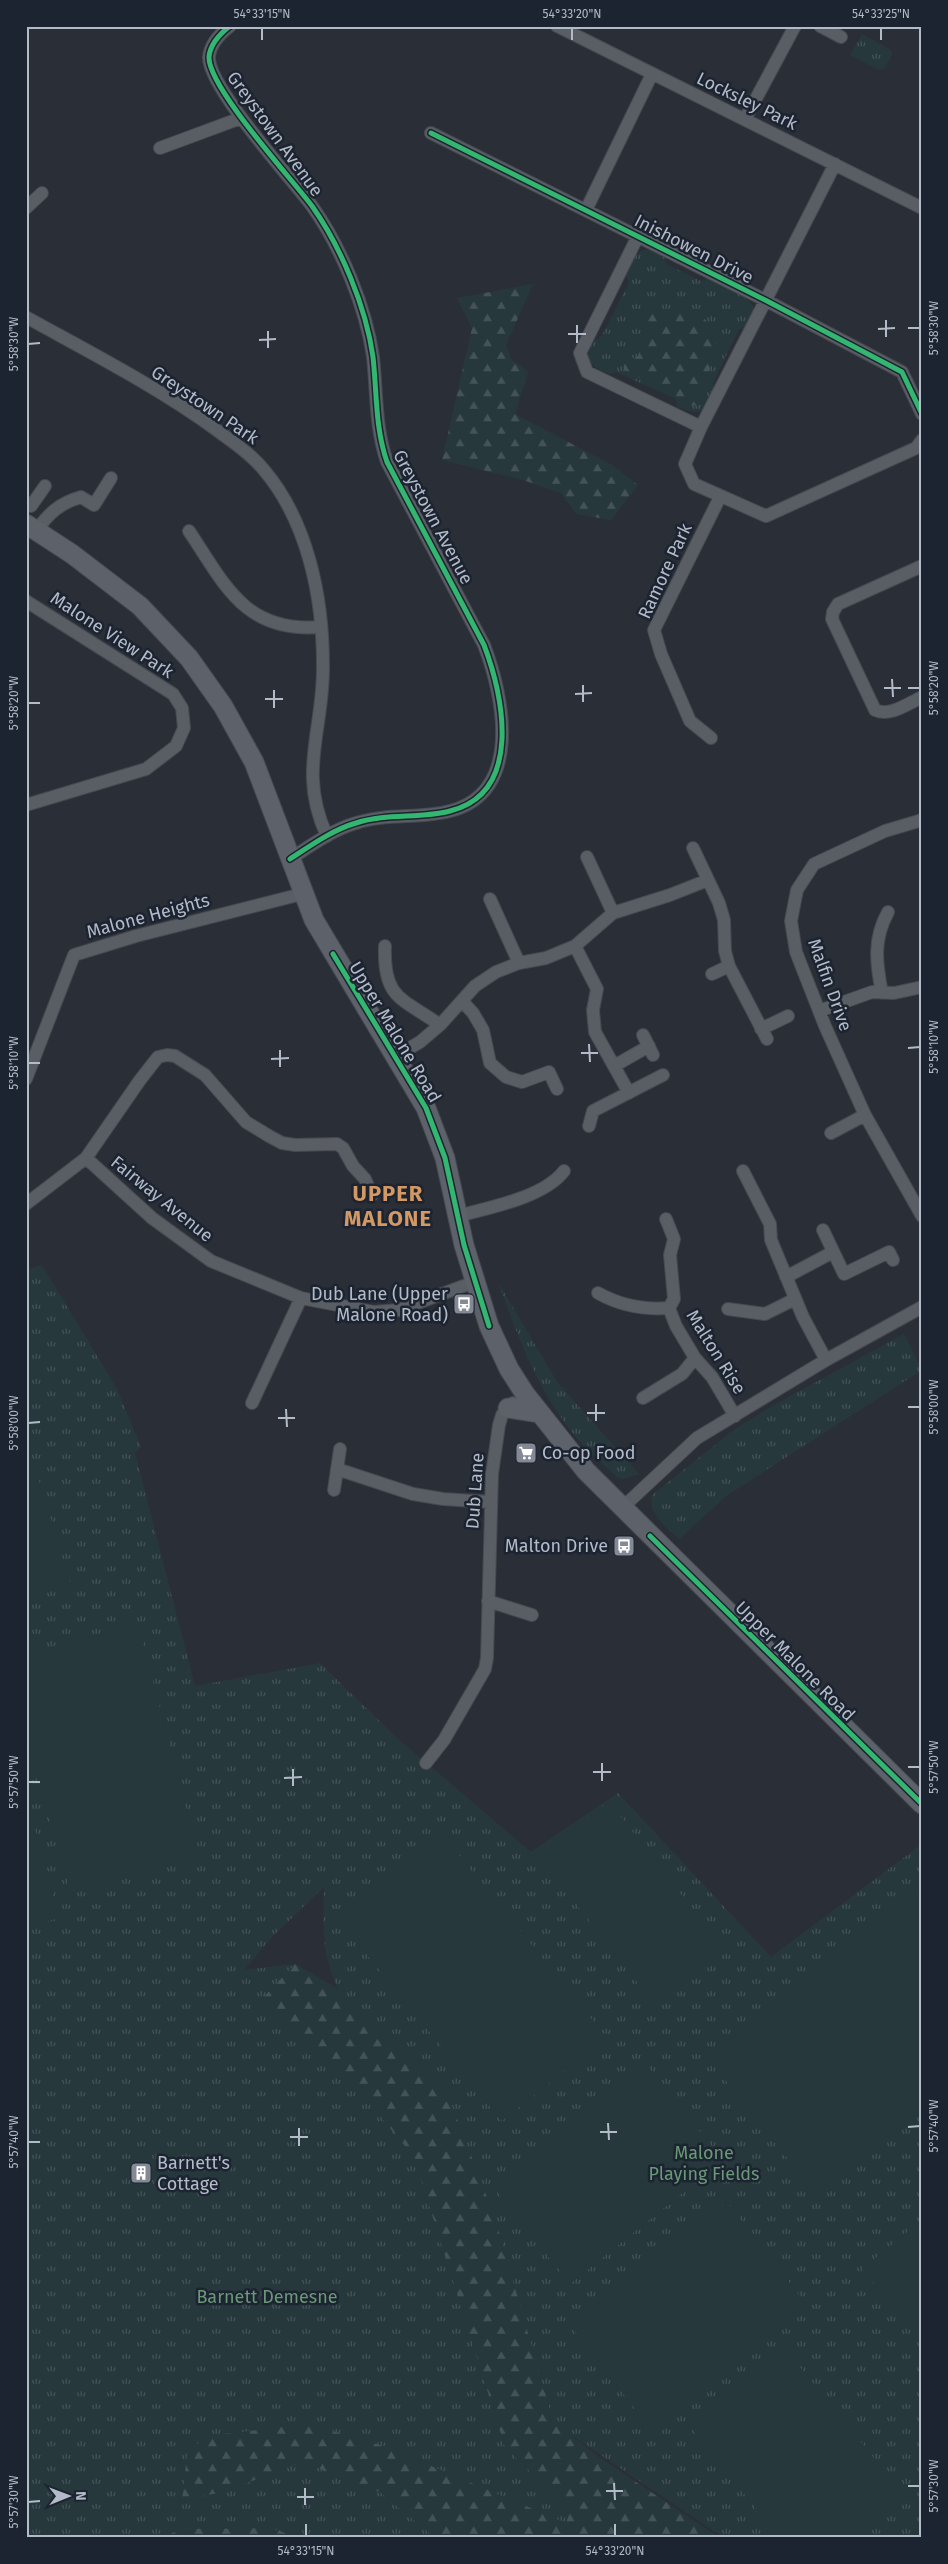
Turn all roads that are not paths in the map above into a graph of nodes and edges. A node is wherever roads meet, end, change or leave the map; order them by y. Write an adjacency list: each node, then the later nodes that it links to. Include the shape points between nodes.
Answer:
1 (230, 26): 7 (street, Greystown Avenue, via 217,39 209,58 215,75)
2 (557, 26): 6 (street, Locksley Park)
3 (796, 26): 8 (street)
4 (820, 26): 5 (street)
5 (841, 37)
6 (652, 74): 8 (street, Locksley Park); 15 (street)
7 (241, 118): 10 (street, Greystown Avenue); 35 (street, Greystown Avenue, via 312,207 328,233 358,298 367,325 379,438 387,462 484,645 503,722 501,754 496,771 476,800 447,812 357,823)
8 (745, 119): 11 (street, Locksley Park)
9 (431, 133): 15 (street, Inishowen Drive)
10 (160, 148)
11 (834, 164): 14 (street, Locksley Park); 17 (street)
12 (42, 193): 13 (street)
13 (26, 208)
14 (922, 208)
15 (586, 210): 16 (street, Inishowen Drive)
16 (638, 236): 17 (street, Inishowen Drive); 20 (street, via 580,353 587,372)
17 (767, 301): 19 (street, Inishowen Drive, via 902,372); 20 (street)
18 (26, 317): 30 (street, Greystown Park, via 160,392 253,458 282,494 304,541)
19 (922, 414)
20 (702, 427): 24 (street, via 685,464 694,484)
21 (922, 440): 24 (street, via 916,448 766,516)
22 (111, 478): 26 (street, via 94,505 81,497 62,503)
23 (45, 486): 25 (street, via 30,506)
24 (720, 497): 32 (street, Ramore Park, via 654,630 690,721)
25 (26, 503)
26 (31, 528): 37 (main road, Upper Malone Road, via 72,554 140,606 189,658 223,706 254,762)
27 (189, 531): 30 (street, via 236,600 277,624)
28 (922, 566): 31 (street, via 838,604 832,612 832,619 875,710 889,713)
29 (26, 601): 33 (street, Malone View Park, via 173,694 182,708 184,728 176,746 146,770)
30 (320, 627): 35 (street, Greystown Park, via 322,693 311,768 312,792)
31 (922, 697)
32 (711, 738)
33 (26, 805)
34 (922, 820): 52 (street, Malfin Drive, via 885,831 814,864 797,890 791,921 796,952)
35 (327, 836): 37 (street, Greystown Avenue)
36 (693, 848): 39 (street)
37 (290, 859): 40 (main road, Upper Malone Road)
38 (593, 860): 43 (street)
39 (708, 880): 43 (street); 47 (street, via 724,920)
40 (302, 894): 56 (main road, Upper Malone Road, via 333,954); 59 (street, Malone Heights, via 74,955)
41 (497, 903): 46 (street)
42 (888, 912): 50 (street, via 879,928 876,953)
43 (613, 913): 45 (street)
44 (385, 946): 54 (street, via 387,978 392,992)
45 (575, 946): 46 (street, via 546,958); 57 (street, via 597,989 593,1010 596,1032)
46 (519, 963): 51 (street, via 496,972 475,986)
47 (729, 966): 48 (street); 53 (street, via 764,1034)
48 (712, 974)
49 (922, 987): 50 (street)
50 (882, 992): 52 (street, via 872,992)
51 (462, 1001): 54 (street); 60 (street, via 482,1030 490,1062 506,1077 522,1082 549,1072)
52 (819, 1011): 62 (street, Malfin Drive)
53 (788, 1016)
54 (440, 1025): 56 (street)
55 (648, 1045): 57 (street)
56 (396, 1056): 70 (main road, Upper Malone Road, via 437,1133)
57 (614, 1066): 61 (street)
58 (663, 1075): 61 (street)
59 (26, 1079)
60 (557, 1089)
61 (629, 1092): 63 (street, via 593,1111)
62 (865, 1115): 64 (street); 71 (street, Malfin Drive)
63 (589, 1126)
64 (831, 1133)
65 (86, 1158): 68 (street, via 158,1057 175,1056 205,1074 246,1122 268,1136 282,1143 337,1144 343,1148); 69 (street); 79 (street, Fairway Avenue, via 152,1218 211,1261)
66 (743, 1170): 76 (street, via 770,1224 771,1240)
67 (564, 1171): 70 (street, via 556,1182 509,1202)
68 (372, 1195)
69 (26, 1204)
70 (458, 1216): 77 (main road, Upper Malone Road)
71 (922, 1216)
72 (666, 1219): 82 (street, Malton Rise, via 674,1239 670,1255 674,1299)
73 (823, 1230): 74 (street)
74 (833, 1252): 75 (street, via 844,1274 889,1252); 76 (street)
75 (893, 1260)
76 (786, 1277): 80 (street)
77 (474, 1282): 79 (street, Fairway Avenue, via 399,1310 374,1312); 86 (main road, Upper Malone Road, via 489,1326)
78 (598, 1293): 82 (street, via 614,1302 636,1307)
79 (300, 1298): 88 (street)
80 (795, 1299): 83 (street, via 765,1314); 85 (street)
81 (922, 1307): 85 (street)
82 (669, 1308): 84 (street, Malton Rise)
83 (728, 1309)
84 (695, 1358): 87 (street, via 682,1374); 91 (street, Malton Rise, via 712,1377)
85 (826, 1360): 91 (street)
86 (525, 1394): 89 (street, Dub Lane); 90 (main road, Upper Malone Road)
87 (643, 1398)
88 (252, 1403)
89 (508, 1408): 90 (main road); 95 (street, Dub Lane, via 499,1425)
90 (539, 1413): 96 (main road, Upper Malone Road, via 576,1460)
91 (735, 1416): 96 (street, via 697,1438)
92 (340, 1449): 93 (street)
93 (337, 1469): 94 (street); 95 (street, via 413,1494 443,1500)
94 (334, 1490)
95 (490, 1502): 97 (street, Dub Lane)
96 (622, 1508): 100 (main road, Upper Malone Road)
97 (488, 1601): 98 (street); 99 (street, Dub Lane, via 484,1669 444,1740)
98 (532, 1615)
99 (426, 1763)
100 (922, 1804)

